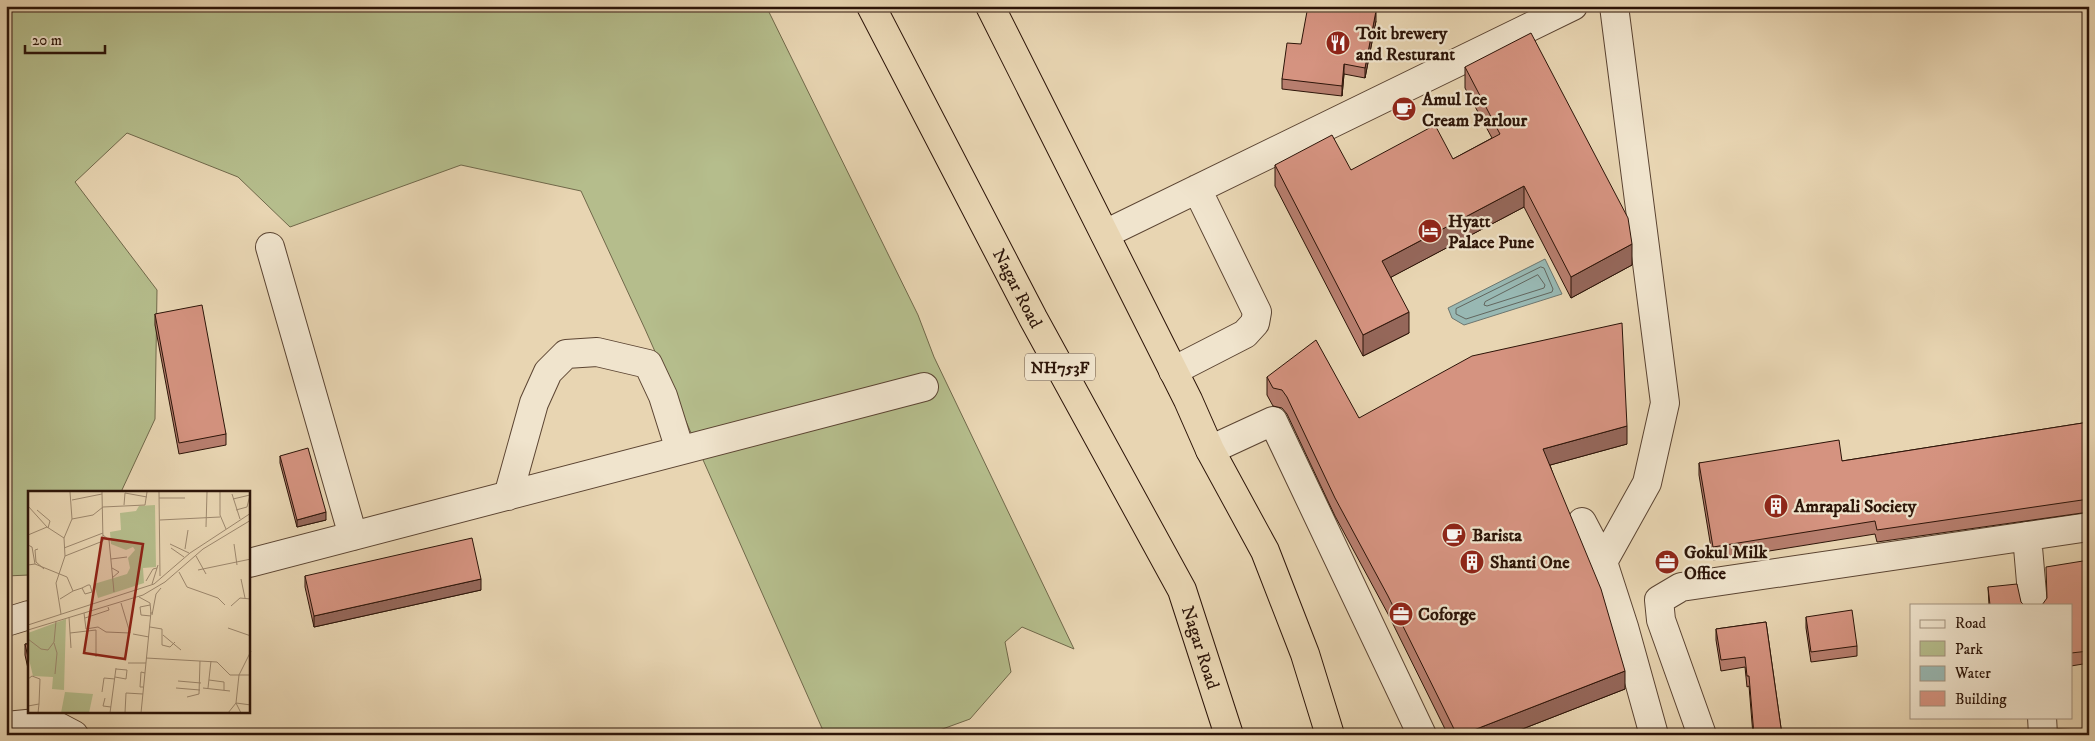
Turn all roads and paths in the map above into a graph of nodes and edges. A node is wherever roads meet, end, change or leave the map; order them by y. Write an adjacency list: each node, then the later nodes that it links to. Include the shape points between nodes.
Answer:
1 (871, 6): 25 (highway, Nagar Road / NH753F, via 1033,318 1182,590)
2 (990, 6): 6 (highway)
3 (1573, 6): 5 (street)
4 (1614, 6): 17 (street, via 1665,403 1647,483)
5 (1197, 190): 6 (street); 8 (street, via 1257,312 1255,323 1245,334)
6 (1105, 234): 8 (highway)
7 (270, 247): 15 (street)
8 (1173, 371): 11 (highway)
9 (924, 387): 10 (street)
10 (680, 450): 12 (street); 12 (street, via 663,396 648,364 597,352 566,354 548,372 538,396)
11 (1210, 450): 26 (highway, via 1265,551 1305,654); 27 (street, via 1273,421)
12 (508, 496): 15 (street)
13 (1582, 522): 17 (street)
14 (2089, 527): 16 (street)
15 (354, 536): 18 (street)
16 (2027, 536): 19 (street); 29 (street, via 1681,587 1660,600 1661,620)
17 (1603, 562): 28 (street)
18 (250, 563)
19 (2032, 604)
20 (28, 615): 21 (street)
21 (6, 622)
22 (2042, 718): 30 (street)
23 (6, 726): 24 (street, via 56,725)
24 (74, 735)
25 (1229, 735)
26 (1330, 735)
27 (1422, 735)
28 (1654, 735)
29 (1702, 735)
30 (2043, 735)

